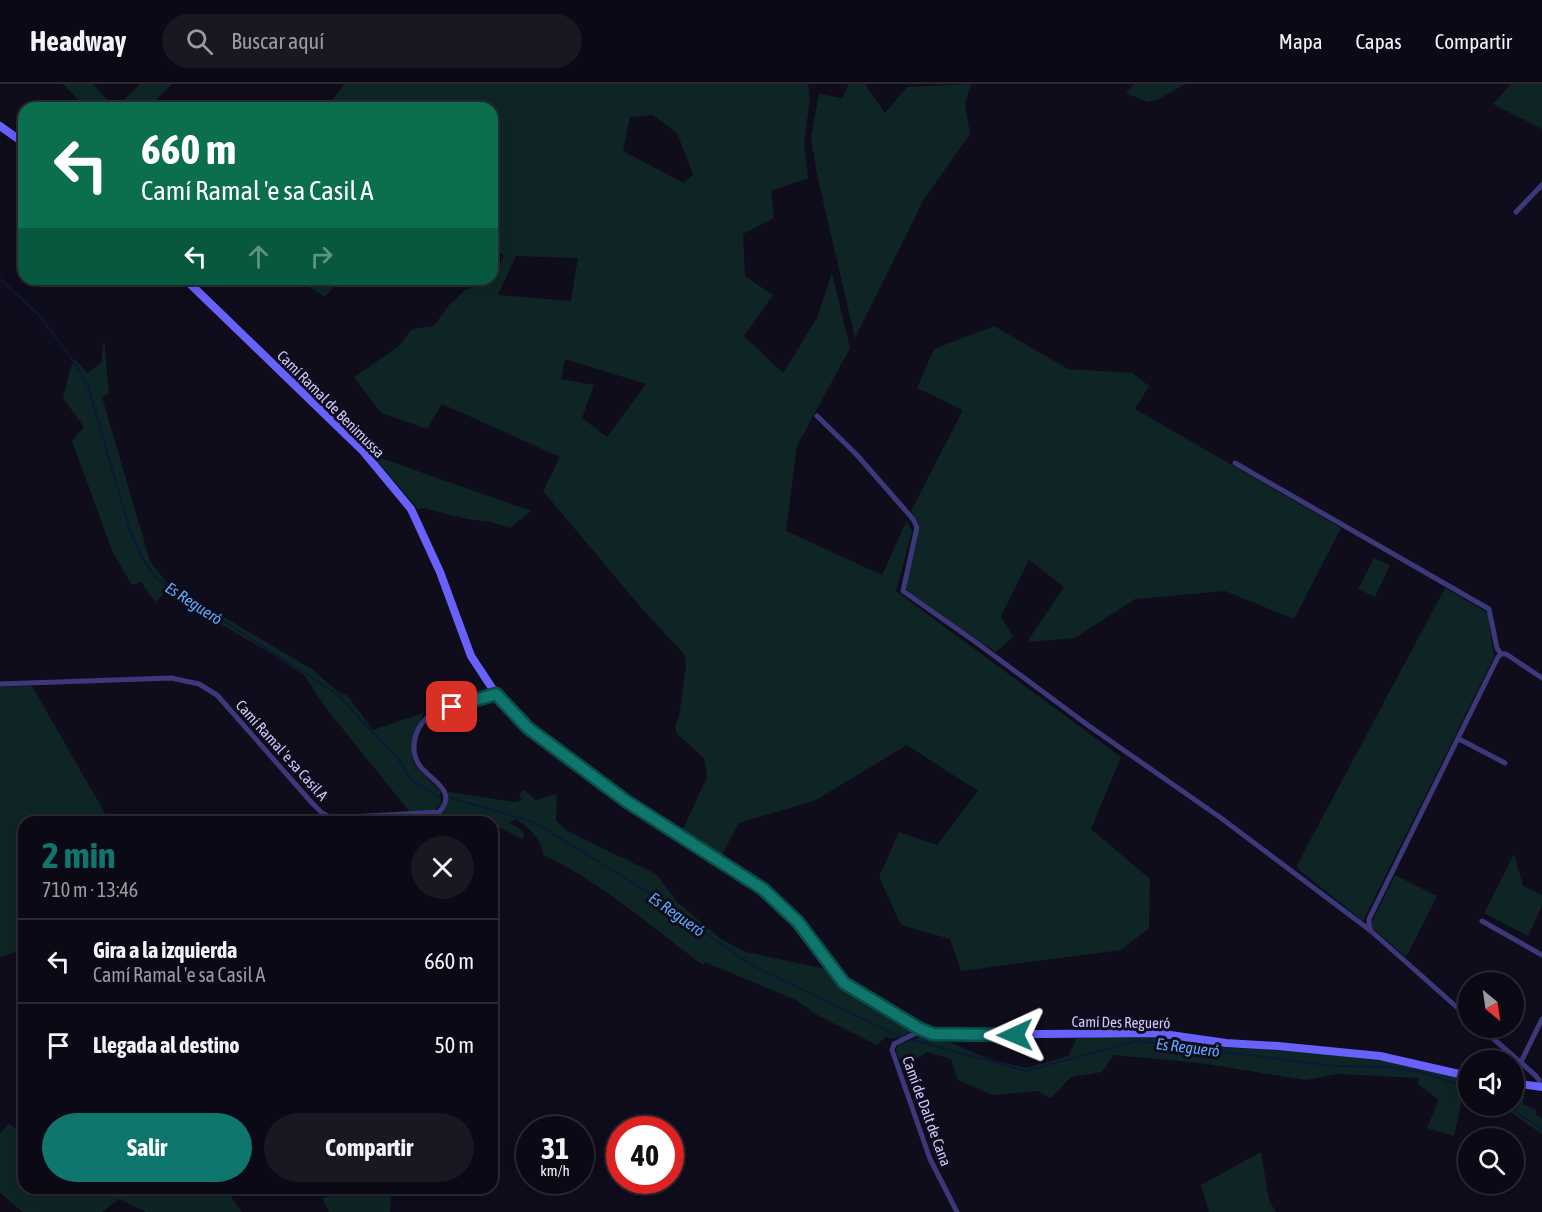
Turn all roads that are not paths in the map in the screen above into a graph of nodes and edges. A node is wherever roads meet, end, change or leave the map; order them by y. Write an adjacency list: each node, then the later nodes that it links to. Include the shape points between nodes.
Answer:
1 (0, 126): 2 (street)
2 (18, 139)
3 (1542, 185): 4 (street)
4 (1516, 213)
5 (190, 285): 11 (street, Camí Ramal de Benimussa, via 362,450 411,509 440,572 471,656)
6 (817, 416): 17 (street, via 914,519 917,527 903,591 1221,818)
7 (1235, 463): 8 (street, via 1489,609)
8 (1501, 654): 9 (street); 12 (street)
9 (1542, 678)
10 (0, 684): 14 (street, Camí Ramal 'e sa Casil A, via 133,678 179,679 199,684 220,699)
11 (496, 694): 15 (street, Camí Ramal 'e sa Casil A, via 434,713 418,727 415,757 444,791 441,810); 21 (street, Camí Des Regueró, via 528,728 626,801 763,889 798,922 844,983)
12 (1459, 739): 13 (street); 17 (street, via 1369,919)
13 (1505, 763)
14 (328, 816)
15 (380, 816)
16 (1482, 921): 18 (street)
17 (1371, 931): 19 (street)
18 (1542, 955)
19 (1458, 1008)
20 (1542, 1020): 24 (street)
21 (920, 1029): 26 (street, Camí Des Regueró, via 945,1035 1156,1033 1380,1056); 29 (street, Camí de Dalt de Cana, via 894,1044 892,1050 930,1159)
22 (1493, 1038): 23 (street)
23 (1507, 1050)
24 (1524, 1056)
25 (1524, 1065): 28 (street)
26 (1458, 1074)
27 (1524, 1084): 28 (street)
28 (1541, 1086)
29 (957, 1212)

